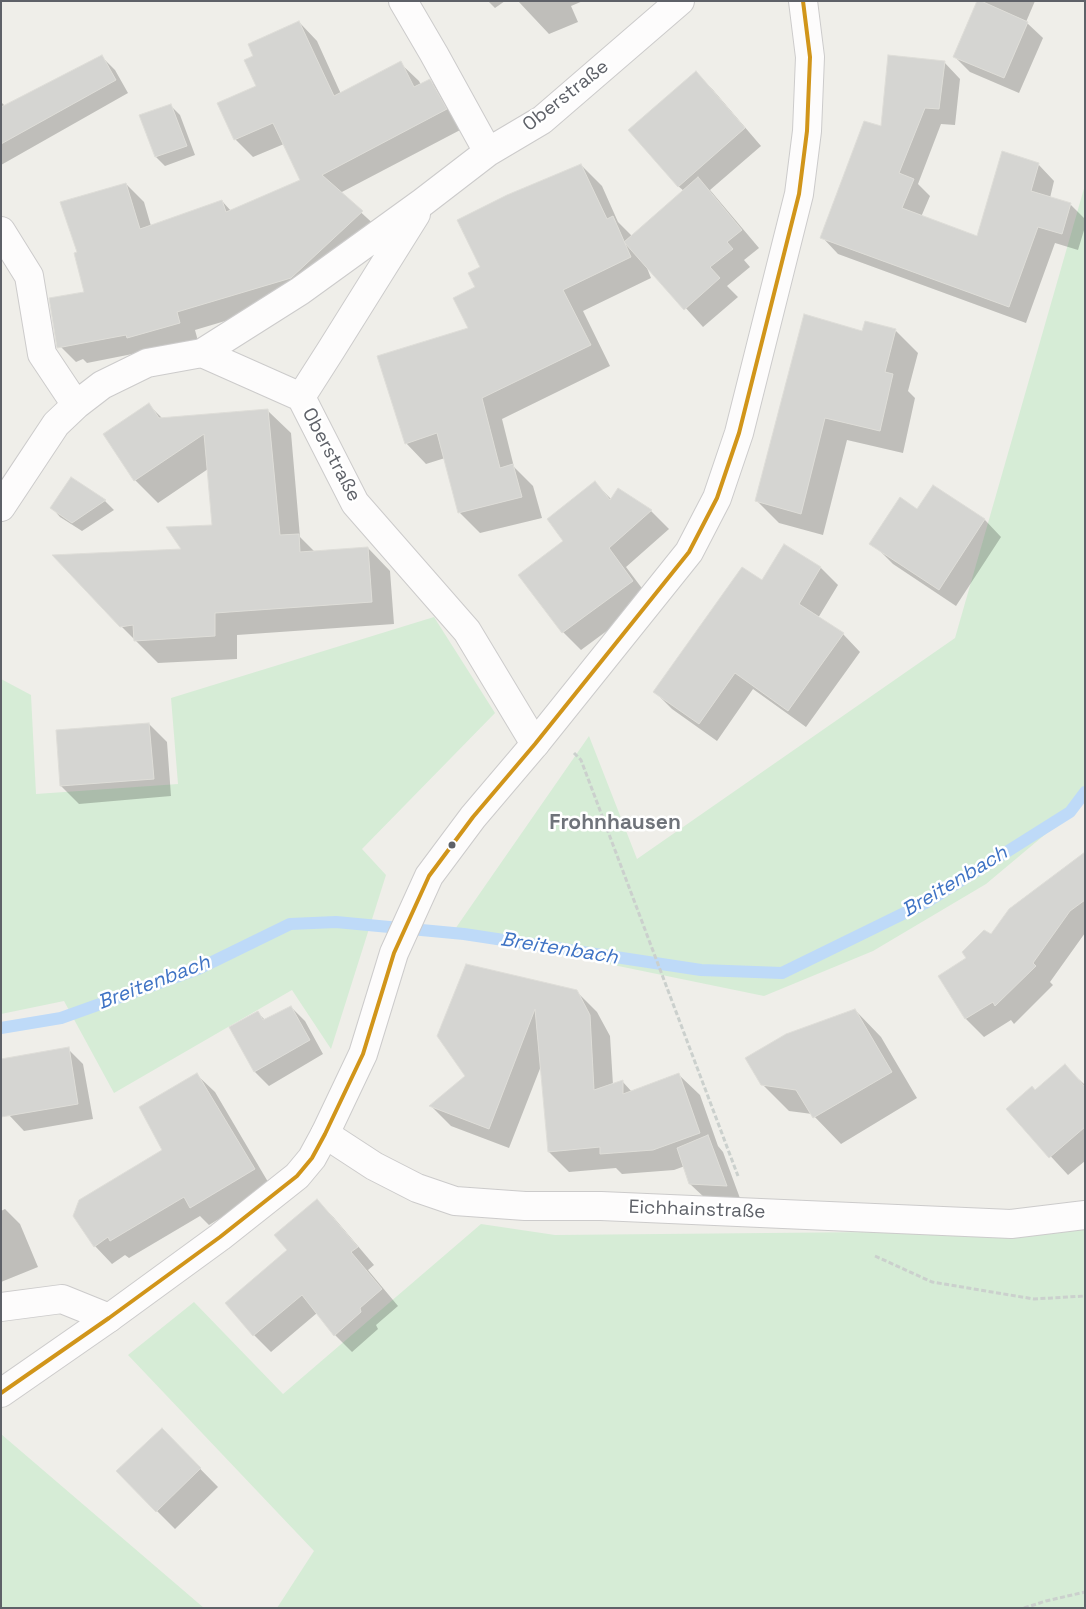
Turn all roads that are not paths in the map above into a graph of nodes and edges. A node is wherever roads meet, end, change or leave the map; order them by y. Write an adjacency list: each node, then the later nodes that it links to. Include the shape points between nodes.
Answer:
1 (403, 1): 4 (street)
2 (680, 1): 4 (street, Oberstraße, via 542,120)
3 (804, 1): 11 (street, via 810,57 807,131 799,194 739,433 717,498 689,552)
4 (488, 152): 5 (street, Oberstraße)
5 (423, 202): 7 (street, Oberstraße, via 300,290); 8 (street, Oberstraße)
6 (1, 231): 9 (street, via 29,276 42,354)
7 (202, 353): 8 (street); 9 (street, via 146,363 102,385)
8 (301, 397): 11 (street, Oberstraße, via 355,503 467,631)
9 (76, 405): 10 (street, via 56,424)
10 (1, 507)
11 (543, 735): 12 (street, via 472,817 429,876 394,953 363,1054)
12 (325, 1134): 13 (street, Eichhainstraße, via 374,1166 417,1188 455,1201 1011,1224); 15 (street, via 297,1176)
13 (1085, 1215)
14 (1, 1307): 15 (street, via 62,1299)
15 (110, 1318): 16 (street)
16 (1, 1394)

